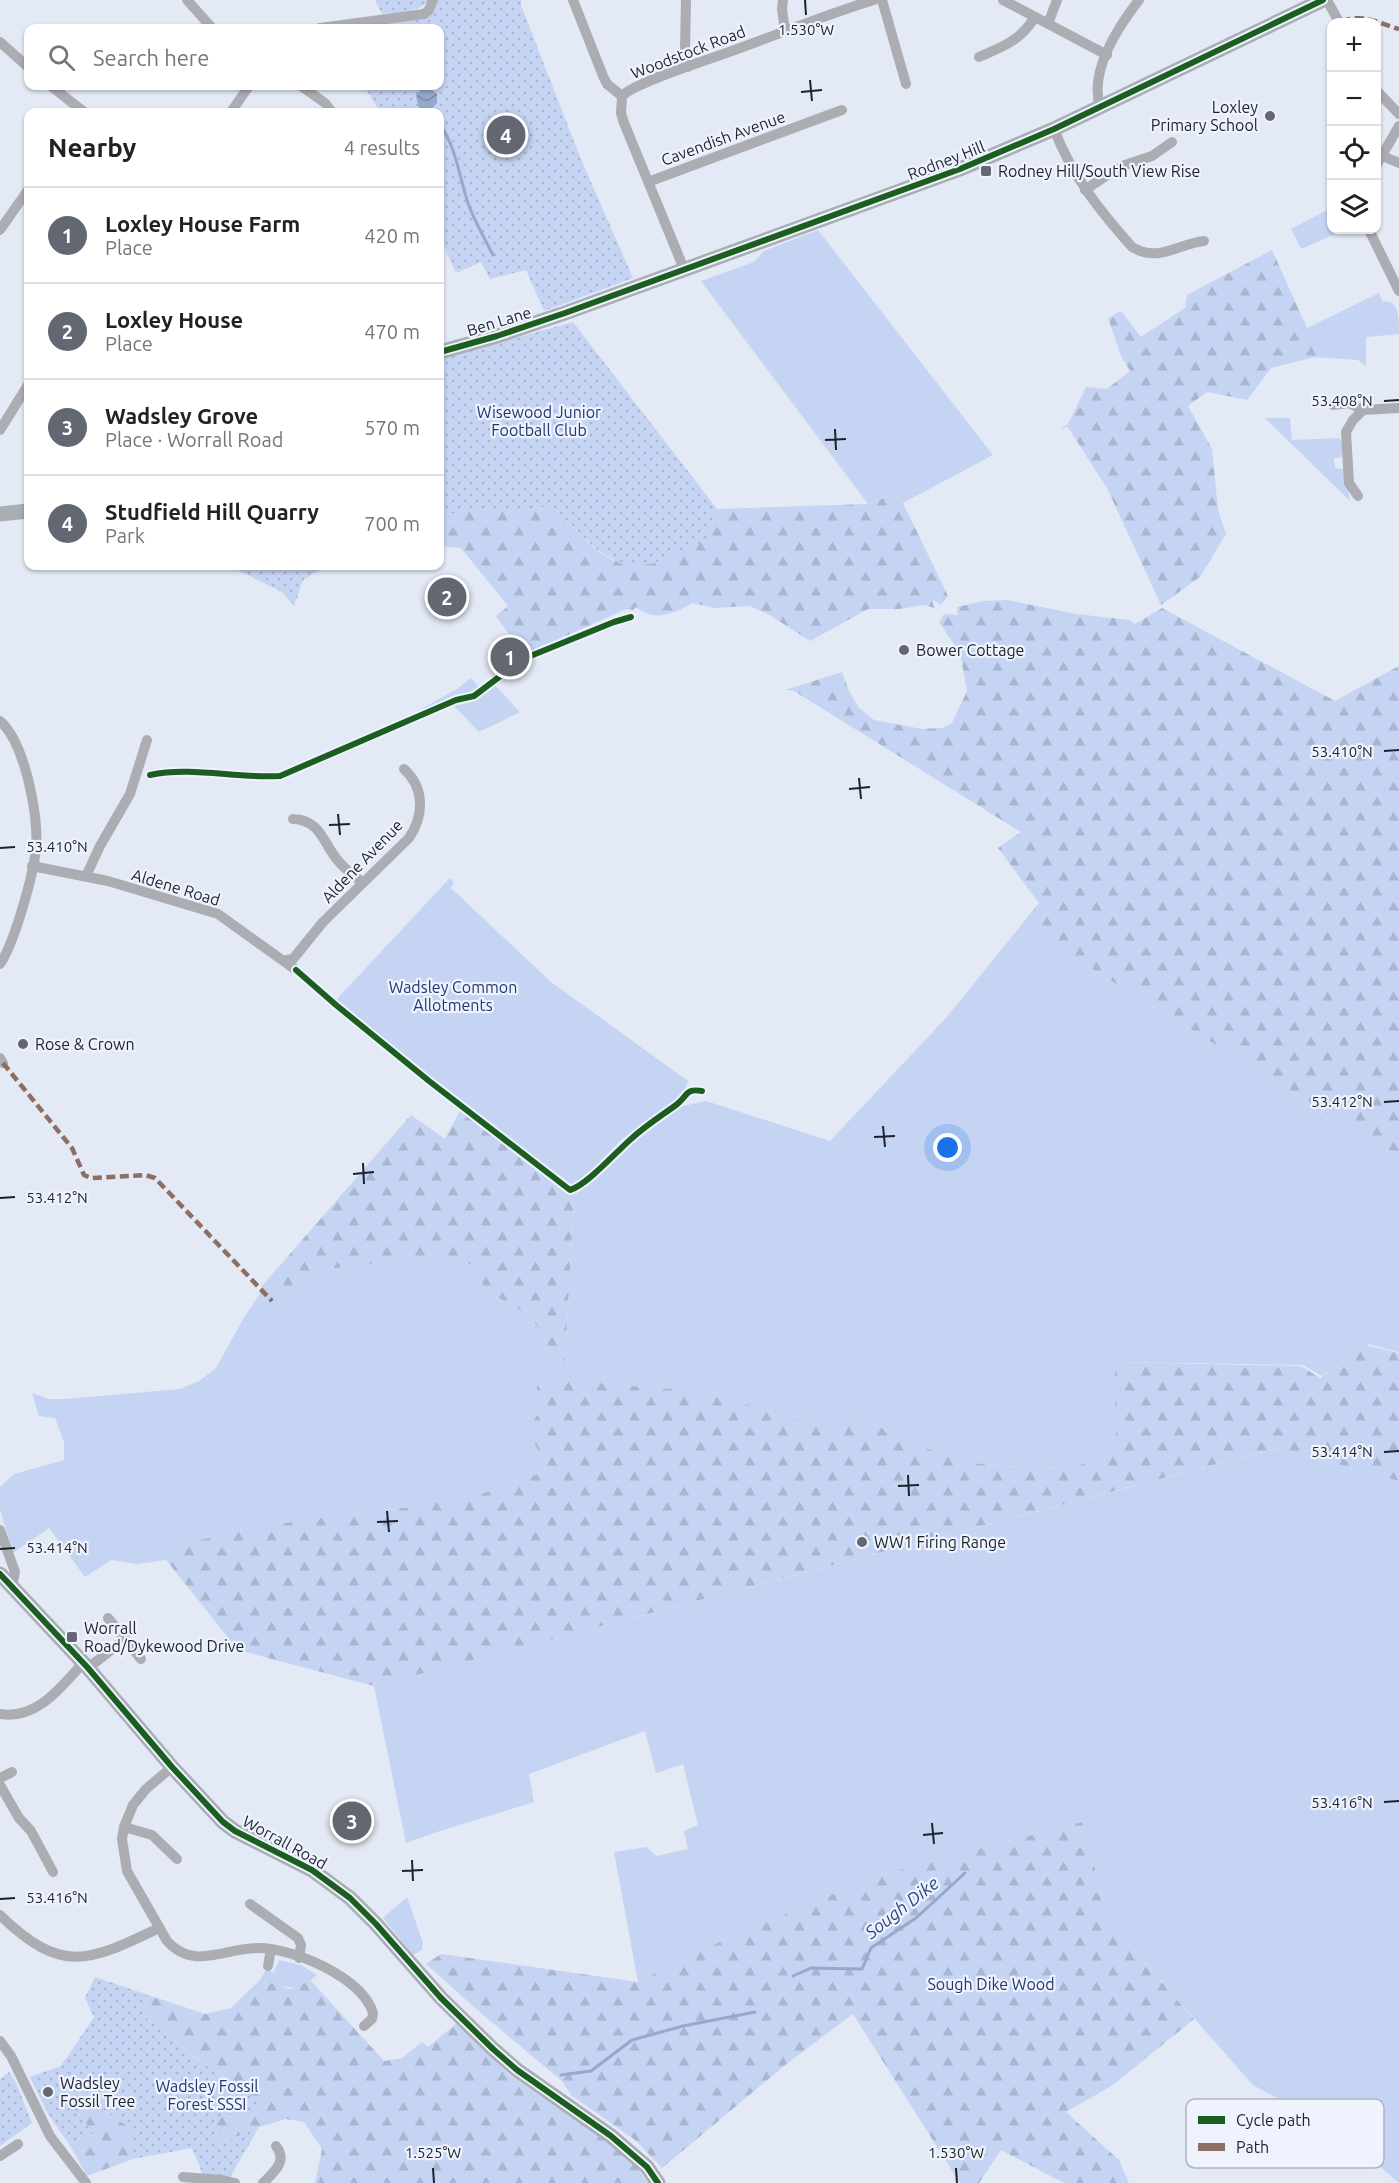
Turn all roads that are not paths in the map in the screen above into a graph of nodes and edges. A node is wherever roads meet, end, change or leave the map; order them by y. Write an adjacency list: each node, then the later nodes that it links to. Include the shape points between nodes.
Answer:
1 (188, 0): 14 (street)
2 (433, 0): 15 (street, via 424,14)
3 (573, 0): 28 (street, via 603,76)
4 (687, 0): 22 (street)
5 (783, 0): 17 (street)
6 (874, 0): 17 (street, Woodstock Road)
7 (882, 0): 23 (street)
8 (1003, 0): 12 (street)
9 (1057, 0): 16 (street)
10 (1139, 0): 19 (street)
11 (1325, 0): 13 (street); 29 (street, Rodney Hill)
12 (1035, 17): 16 (street); 20 (street, via 1010,44)
13 (1336, 18)
14 (209, 24)
15 (350, 24)
16 (1048, 24): 19 (street)
17 (785, 31): 22 (street, Woodstock Road)
18 (0, 42): 21 (street)
19 (1107, 55): 29 (street, via 1098,88)
20 (979, 57)
21 (24, 63)
22 (688, 67): 28 (street, Woodstock Road)
23 (906, 84)
24 (56, 90): 30 (street)
25 (246, 90): 31 (street)
26 (307, 90): 32 (street)
27 (1381, 94): 34 (street)
28 (622, 96): 41 (street, Woodstock Road, via 621,113)
29 (1100, 107): 36 (street, Rodney Hill)
30 (77, 108)
31 (234, 108)
32 (329, 108)
33 (842, 110): 41 (street, Cavendish Avenue)
34 (1399, 114)
35 (1399, 126): 38 (street)
36 (1054, 129): 42 (street); 47 (street, Rodney Hill, via 950,173)
37 (1172, 142): 42 (street, via 1152,156 1113,171)
38 (1381, 158)
39 (1381, 161): 40 (street)
40 (1399, 163)
41 (648, 182): 47 (street, Woodstock Road)
42 (1085, 190): 46 (street, via 1132,247 1141,252 1160,254)
43 (24, 196): 44 (street)
44 (0, 230)
45 (1371, 234): 48 (street)
46 (1204, 241)
47 (684, 269): 49 (street, Rodney Hill)
48 (1399, 291)
49 (565, 313): 50 (street, Ben Lane)
50 (444, 351)
51 (24, 391): 55 (street)
52 (1333, 405): 54 (street, via 1349,403)
53 (1399, 408): 54 (street)
54 (1363, 410): 56 (street, via 1346,432 1349,483)
55 (0, 430)
56 (1358, 496)
57 (24, 511): 58 (street)
58 (0, 514)
59 (0, 721): 63 (street, via 15,743 32,796 37,835)
60 (147, 740): 64 (street, via 130,794)
61 (404, 770): 65 (street, Aldene Avenue, via 418,792 419,820 408,838)
62 (293, 819): 65 (street, via 316,827 339,862)
63 (32, 866): 64 (street, Aldene Road); 67 (street, via 15,932)
64 (86, 876): 66 (street, Aldene Road, via 218,914)
65 (362, 882): 66 (street, Aldene Avenue, via 293,959)
66 (286, 960): 68 (street, Aldene Road)
67 (0, 964)
68 (296, 970)
69 (0, 1530): 71 (street, via 15,1572)
70 (0, 1574): 71 (street, Worrall Road)
71 (12, 1587): 75 (street, Worrall Road)
72 (108, 1618): 73 (street)
73 (124, 1640): 74 (street); 75 (street)
74 (141, 1659)
75 (86, 1665): 76 (street, via 39,1706 20,1714); 77 (street, Worrall Road)
76 (0, 1714)
77 (172, 1767): 81 (street, via 139,1796); 99 (street, Worrall Road, via 235,1831 312,1870 350,1898 493,2049 611,2136 647,2167)
78 (12, 1772): 79 (street)
79 (0, 1778)
80 (0, 1785): 83 (street)
81 (124, 1827): 82 (street, via 159,1839); 86 (street, via 122,1848 127,1871)
82 (177, 1859)
83 (53, 1872)
84 (250, 1904): 88 (street, via 298,1938)
85 (0, 1915): 86 (street, via 34,1944 57,1954 79,1957 113,1950)
86 (159, 1928): 87 (street, via 174,1949 184,1955)
87 (271, 1949): 88 (street); 89 (street)
88 (299, 1958): 90 (street, via 343,1978 360,1992 373,2013)
89 (268, 1965)
90 (364, 2026)
91 (0, 2041): 96 (street, via 50,2136)
92 (18, 2144): 94 (street)
93 (276, 2146): 98 (street, via 281,2156 279,2166)
94 (0, 2156)
95 (183, 2177): 97 (street)
96 (86, 2183)
97 (235, 2183)
98 (263, 2183)
99 (658, 2183)

